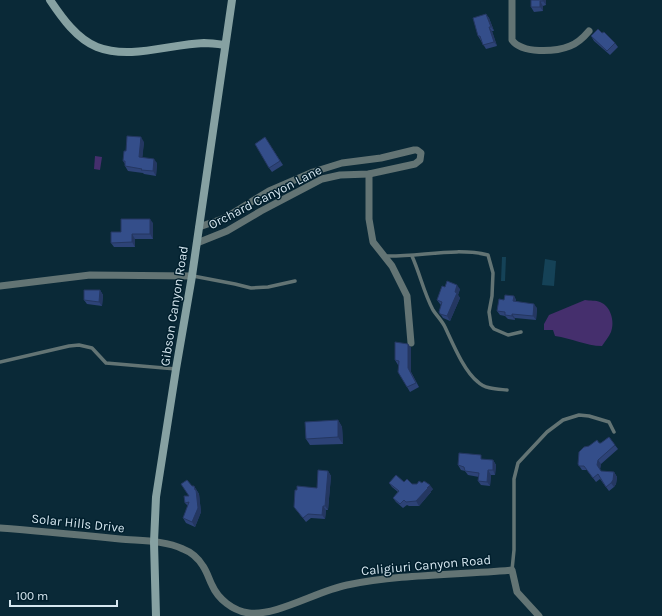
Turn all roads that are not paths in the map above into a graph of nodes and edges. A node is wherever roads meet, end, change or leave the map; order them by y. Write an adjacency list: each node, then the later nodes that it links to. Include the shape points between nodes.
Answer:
1 (50, 0): 5 (main road, via 67,24 98,47 129,52 204,43)
2 (232, 0): 5 (main road, Gibson Canyon Road)
3 (512, 0): 4 (street, via 512,40 521,48 560,49 572,46)
4 (589, 31)
5 (225, 44): 7 (main road, Gibson Canyon Road)
6 (369, 174): 7 (street, Orchard Canyon Lane, via 415,164 420,160 421,153 414,150 313,172 269,191 225,218); 8 (street, Orchard Canyon Lane, via 340,175 322,179 227,231); 9 (street, via 369,219 373,242)
7 (199, 227): 8 (main road, Gibson Canyon Road)
8 (197, 242): 11 (main road, Gibson Canyon Road)
9 (384, 256): 10 (lane); 15 (street, via 407,296)
10 (412, 256): 14 (lane, via 443,252 478,252 488,255 493,274 490,325 508,335); 18 (lane, via 434,311 473,377 483,386)
11 (192, 276): 12 (lane, via 251,288 268,288); 13 (street, via 90,275); 17 (main road, Gibson Canyon Road)
12 (295, 281)
13 (0, 286)
14 (521, 332)
15 (411, 343)
16 (0, 362): 17 (lane, via 79,346 92,348 106,363)
17 (176, 369): 21 (main road, Gibson Canyon Road, via 156,497)
18 (507, 390)
19 (614, 432): 22 (lane, via 609,422 578,415 563,420 547,432 518,463 514,479)
20 (0, 528): 21 (street, Solar Hills Drive)
21 (154, 542): 22 (street, Caligiuri Canyon Road, via 174,545 193,555 204,567 218,595 237,610 248,613 275,610 345,585 385,578); 23 (main road, Gibson Canyon Road)
22 (512, 570): 24 (street, via 517,592)
23 (156, 616)
24 (539, 616)

